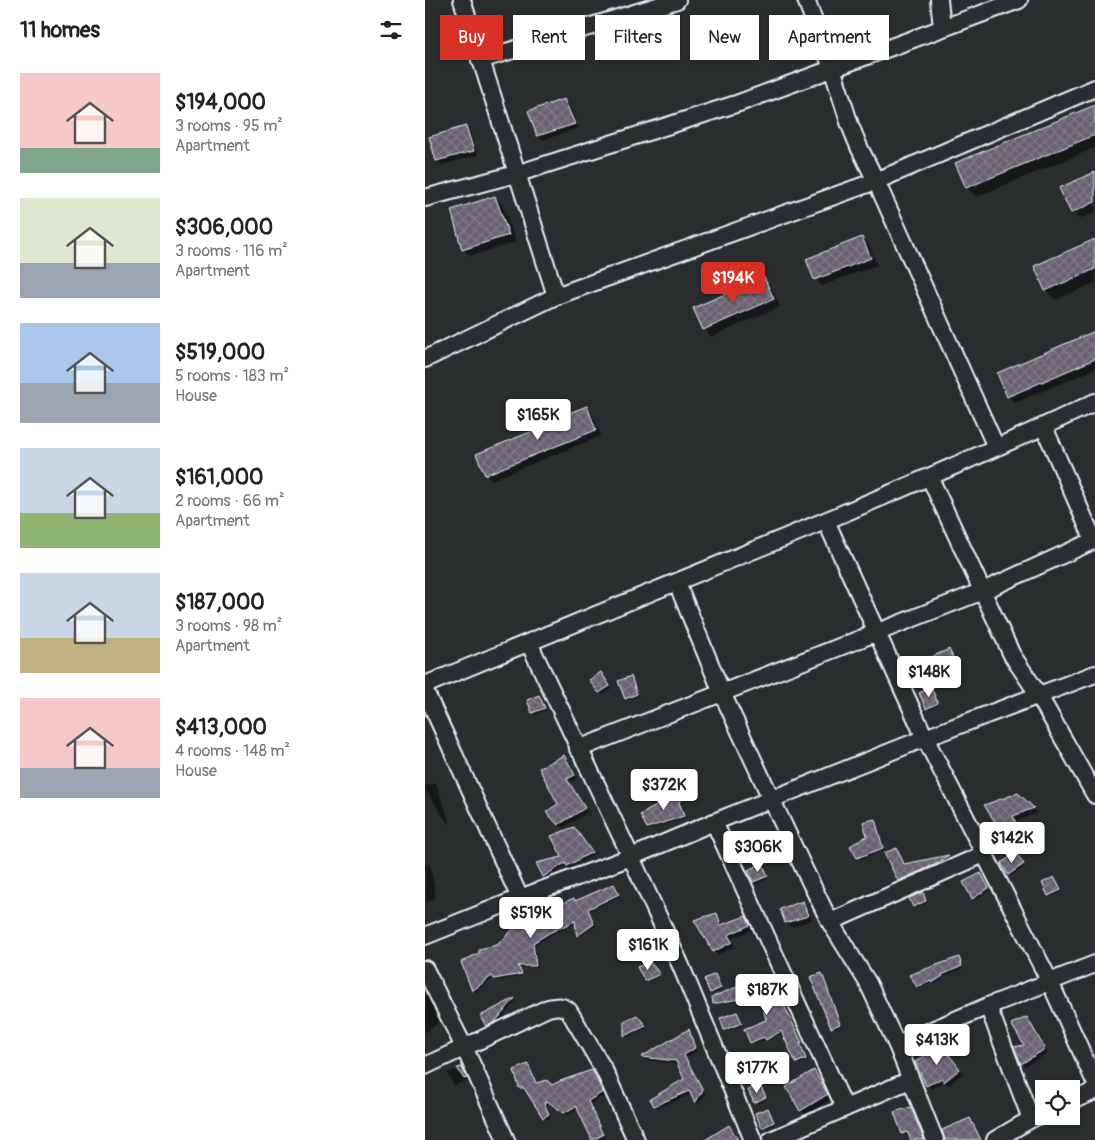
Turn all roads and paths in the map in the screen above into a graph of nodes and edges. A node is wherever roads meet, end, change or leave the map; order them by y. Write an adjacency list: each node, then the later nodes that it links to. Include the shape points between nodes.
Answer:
1 (462, 0): 6 (street)
2 (677, 0): 8 (street)
3 (806, 0): 10 (street)
4 (939, 0): 7 (street)
5 (1019, 0): 7 (street)
6 (466, 15)
7 (942, 27): 10 (street)
8 (503, 53)
9 (480, 60): 12 (street)
10 (832, 68): 12 (street, via 739,103); 13 (street, via 853,132)
11 (1095, 88): 13 (street)
12 (516, 174): 14 (street); 15 (street)
13 (876, 181): 15 (street); 19 (street)
14 (425, 198)
15 (556, 296): 16 (street)
16 (425, 359)
17 (1095, 402): 18 (street)
18 (1044, 427): 19 (street); 22 (street)
19 (996, 447): 20 (street)
20 (930, 478): 21 (street); 24 (street)
21 (826, 521): 23 (street); 25 (street)
22 (1094, 540): 24 (street)
23 (677, 583): 26 (street); 30 (street)
24 (983, 591): 25 (street); 31 (street, via 1012,655)
25 (877, 632): 30 (street); 32 (street)
26 (529, 643): 28 (street); 33 (street)
27 (1095, 674): 31 (street)
28 (425, 685)
29 (425, 691): 39 (street)
30 (723, 693): 33 (street); 35 (street)
31 (1038, 694): 32 (street); 34 (street)
32 (925, 738): 35 (street); 37 (street)
33 (578, 749): 38 (street)
34 (1095, 795)
35 (772, 800): 36 (street); 40 (street)
36 (714, 822): 38 (street); 53 (street)
37 (984, 854): 40 (street); 44 (street)
38 (631, 857): 39 (street); 58 (street, via 681,966)
39 (520, 898): 41 (street)
40 (830, 922): 46 (street, via 868,983)
41 (425, 936)
42 (1095, 964): 44 (street)
43 (425, 969): 47 (street)
44 (1050, 982): 45 (street); 50 (street)
45 (988, 1006): 46 (street); 54 (street)
46 (897, 1045): 49 (street)
47 (464, 1047): 48 (street); 56 (street); 57 (street, via 548,1008 564,1007 604,1070)
48 (425, 1066)
49 (910, 1080): 53 (street); 60 (street)
50 (1095, 1082)
51 (1095, 1091): 52 (street)
52 (1080, 1097)
53 (845, 1108): 59 (street)
54 (1035, 1112)
55 (1035, 1117): 61 (street)
56 (506, 1140)
57 (636, 1140)
58 (753, 1140)
59 (771, 1140)
60 (935, 1140)
61 (995, 1140)

